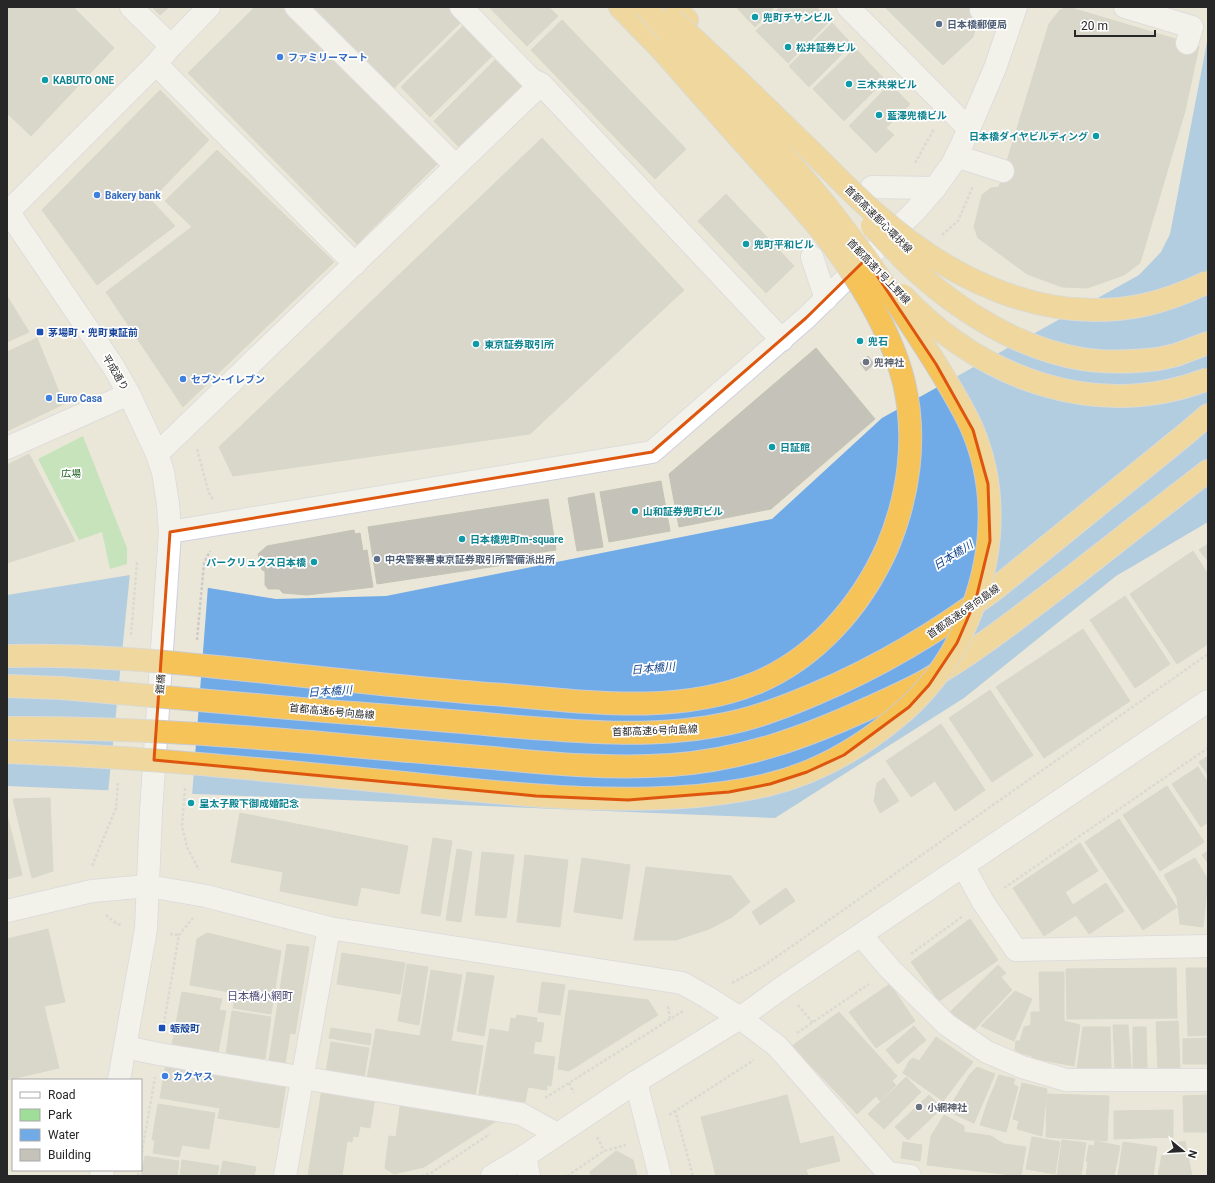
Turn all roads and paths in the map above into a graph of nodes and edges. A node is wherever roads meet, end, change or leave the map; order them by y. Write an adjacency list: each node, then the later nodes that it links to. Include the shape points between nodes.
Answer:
1 (131, 7): 14 (street)
2 (209, 7): 14 (street)
3 (296, 7): 21 (street)
4 (461, 7): 17 (street, via 531,79)
5 (620, 7): 15 (highway, 首都高速1号上野線)
6 (646, 7): 51 (highway, bridge, via 791,164 841,224 900,308 959,401 973,430 988,484 990,541 985,570 957,643 929,685 909,708 844,755 807,772 770,784 693,796 628,800 536,796 204,763)
7 (659, 7): 29 (highway, 首都高速都心環状線, bridge, via 876,215 926,253 970,279 1030,302 1091,310 1145,305)
8 (848, 7): 18 (street)
9 (1125, 7): 13 (street, via 1192,27)
10 (981, 10): 12 (street)
11 (681, 13): 30 (highway, 首都高速都心環状線, bridge, via 894,237 943,274 966,286 1027,309 1097,317 1147,312 1188,297); 33 (highway, bridge, via 855,209 916,272 975,316 1001,331 1046,350 1094,361 1158,359)
12 (1014, 13): 19 (street, via 995,68)
13 (1187, 43)
14 (171, 46): 16 (street)
15 (662, 50): 34 (highway, 首都高速1号上野線, bridge, via 905,299 937,327 988,362 1033,382 1094,396 1115,397 1166,392); 46 (highway, bridge, via 820,229 873,307 891,345 904,382 910,419 910,459 905,494 895,529 861,595 838,625 817,645 786,668 756,683 694,699 649,703 604,703 467,692 143,660)
16 (156, 64): 25 (street); 28 (street)
17 (541, 84): 21 (street); 32 (street)
18 (947, 106): 19 (street); 23 (path)
19 (962, 143): 20 (street); 20 (street, via 1005,166); 24 (street, via 953,162)
20 (982, 164): 26 (path, via 958,221)
21 (456, 166): 28 (street)
22 (872, 187): 23 (street)
23 (902, 188): 24 (street)
24 (935, 188): 31 (street, via 916,211)
25 (8, 212): 35 (street, 平成通り, via 113,366)
26 (940, 236)
27 (812, 257): 31 (street)
28 (355, 264): 39 (street)
29 (1208, 282)
30 (1208, 285)
31 (826, 299): 32 (street)
32 (782, 340): 41 (street, via 652,452)
33 (1208, 343)
34 (1208, 379)
35 (129, 394): 38 (street); 39 (street, 平成通り)
36 (1208, 415): 47 (highway, 首都高速6号向島線, bridge, via 995,589 920,642 830,688 790,705 731,723 670,732 581,731 61,688)
37 (196, 447): 41 (path, via 209,493 216,503)
38 (7, 448)
39 (157, 454): 42 (street, 平成通り, via 163,472)
40 (1208, 471): 49 (highway, bridge, via 1012,624 926,680 799,738 737,756 671,765 624,767 204,733 69,727)
41 (212, 524): 42 (street); 44 (path, via 211,548)
42 (170, 532): 43 (street, 平成通り)
43 (169, 556): 55 (street, 鎧橋, bridge)
44 (204, 563)
45 (1208, 654): 64 (path, via 764,965)
46 (7, 656)
47 (7, 686)
48 (1208, 701): 54 (street)
49 (7, 728)
50 (1208, 748): 57 (path)
51 (7, 752)
52 (116, 808): 56 (path, via 91,868)
53 (182, 826): 58 (path, via 187,847 198,869 210,884)
54 (964, 867): 57 (street); 61 (street)
55 (148, 886): 56 (street); 58 (street); 69 (street, 鎧橋, via 146,929)
56 (92, 891): 59 (street)
57 (983, 902): 62 (street, via 1016,950); 63 (path)
58 (202, 906): 60 (street); 70 (path, via 179,935)
59 (7, 911)
60 (329, 928): 64 (street, via 682,983); 71 (street)
61 (861, 935): 63 (street); 66 (street)
62 (1208, 946)
63 (890, 969): 68 (path); 73 (street, via 947,1025 987,1052 1022,1067 1066,1080)
64 (707, 997): 66 (street); 67 (path)
65 (667, 999): 67 (path)
66 (740, 1018): 68 (street); 74 (street)
67 (670, 1019): 75 (path)
68 (777, 1046): 76 (path); 81 (street)
69 (126, 1047): 70 (street); 72 (street, 鎧橋)
70 (159, 1054): 71 (street); 79 (path)
71 (302, 1078): 78 (street, via 521,1114); 82 (street)
72 (119, 1079)
73 (1208, 1080)
74 (636, 1082): 77 (street); 78 (street)
75 (569, 1083)
76 (676, 1110): 77 (path); 86 (path)
77 (649, 1132): 84 (path, via 629,1143 604,1151); 85 (street)
78 (557, 1134): 80 (street)
79 (142, 1152)
80 (527, 1166): 83 (street)
81 (888, 1175): 87 (street)
82 (285, 1176)
83 (492, 1176)
84 (567, 1176)
85 (660, 1176)
86 (693, 1176)
87 (910, 1176)

